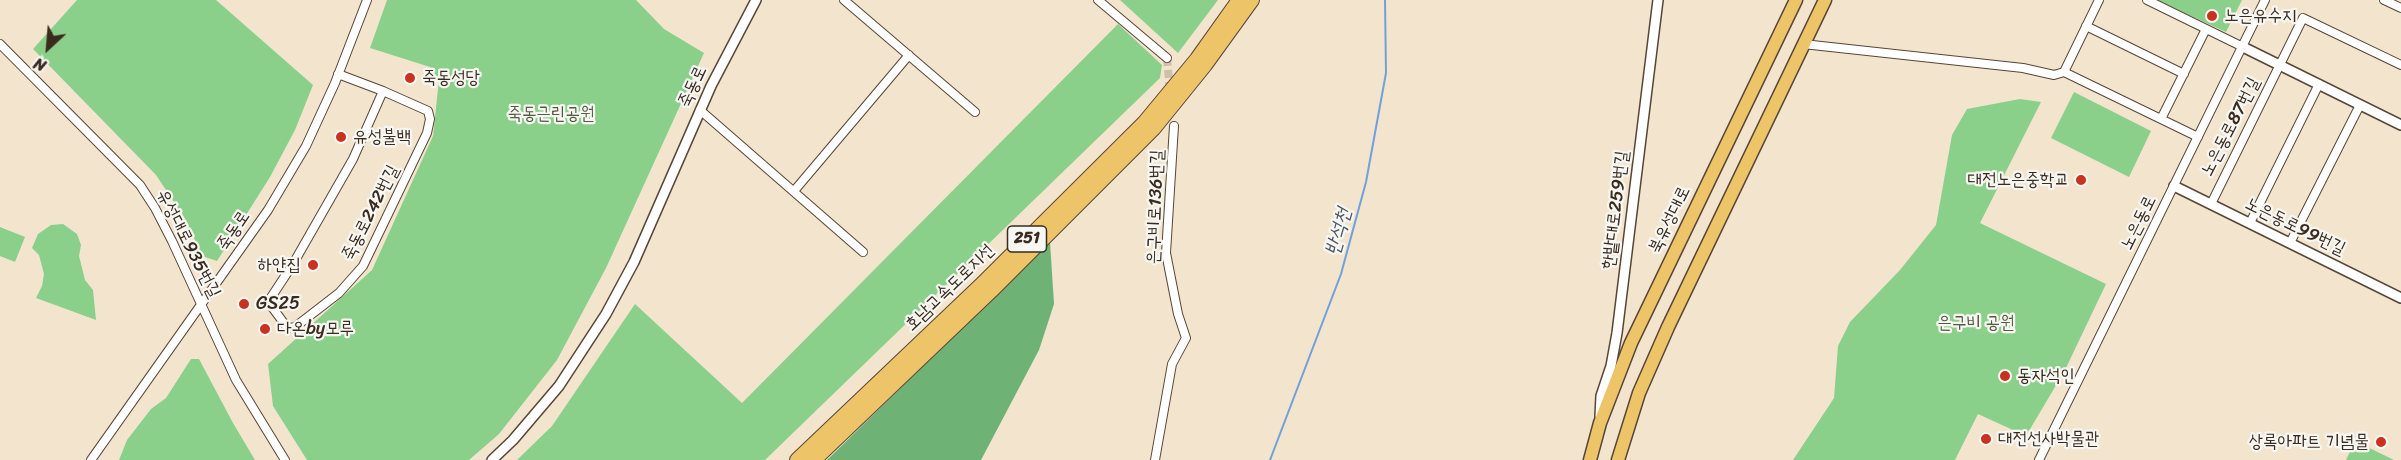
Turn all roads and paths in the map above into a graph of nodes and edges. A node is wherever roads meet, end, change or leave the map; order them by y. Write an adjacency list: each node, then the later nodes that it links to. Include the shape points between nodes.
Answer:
1 (368, 0): 25 (street, 죽동로)
2 (756, 0): 30 (street, 죽동로)
3 (844, 0): 20 (street)
4 (1098, 0): 21 (street)
5 (1239, 0): 48 (highway, 호남고속도로지선 / 251, via 1144,123)
6 (1252, 0): 49 (highway, 호남고속도로지선 / 251, via 1154,128)
7 (1658, 0): 44 (street, 한밭대로259번길, via 1614,355 1601,396)
8 (1796, 0): 44 (main road, 북유성대로, via 1632,343)
9 (1825, 0): 18 (main road)
10 (2099, 0): 15 (street)
11 (2147, 0): 16 (street)
12 (2265, 0): 19 (street, 노은동로)
13 (2384, 0): 14 (street)
14 (2401, 8)
15 (2086, 26): 24 (street); 26 (street)
16 (2206, 29): 19 (street); 26 (street)
17 (0, 44): 43 (street, 유성대로935번길, via 140,185)
18 (1803, 44): 24 (street, via 2023,68 2054,75); 52 (main road, via 1668,327 1639,393)
19 (2243, 47): 22 (street, 노은동로87번길); 35 (street, 노은동로)
20 (909, 56): 31 (street); 37 (street)
21 (1167, 58)
22 (2280, 65): 23 (street, 노은동로87번길, via 2303,18); 27 (street, 노은동로87번길); 38 (street, 노은동로87번길)
23 (2401, 65)
24 (2064, 72): 32 (street)
25 (338, 74): 28 (street, 죽동로242번길); 43 (street, 죽동로, via 306,146)
26 (2184, 74): 32 (street)
27 (2319, 84): 29 (street, 노은동로87번길); 39 (street)
28 (383, 91): 28 (street, 죽동로242번길, via 352,159 294,264 270,298 286,326 295,327 339,293 363,266 427,133 428,111)
29 (2360, 105): 33 (street, 노은동로87번길); 40 (street)
30 (700, 110): 37 (street); 47 (street, 죽동로, via 634,262 606,314 560,386)
31 (975, 112)
32 (2161, 119): 35 (street)
33 (2401, 125)
34 (1174, 126): 50 (street, 은구비로136번길, via 1166,253 1186,338 1172,364)
35 (2198, 137): 36 (street, 노은동로)
36 (2174, 186): 38 (street, 노은동로99번길); 53 (street, 노은동로)
37 (794, 191): 41 (street)
38 (2211, 204): 39 (street, 노은동로99번길)
39 (2250, 223): 40 (street, 노은동로99번길)
40 (2290, 243): 42 (street, 노은동로99번길)
41 (863, 252)
42 (2401, 298)
43 (203, 304): 45 (street, 죽동로); 46 (street, 유성대로935번길, via 236,380)
44 (1600, 423): 51 (main road, 북유성대로)
45 (92, 460)
46 (285, 460)
47 (492, 460)
48 (797, 460)
49 (814, 460)
50 (1155, 460)
51 (1590, 460)
52 (1618, 460)
53 (2039, 460)

